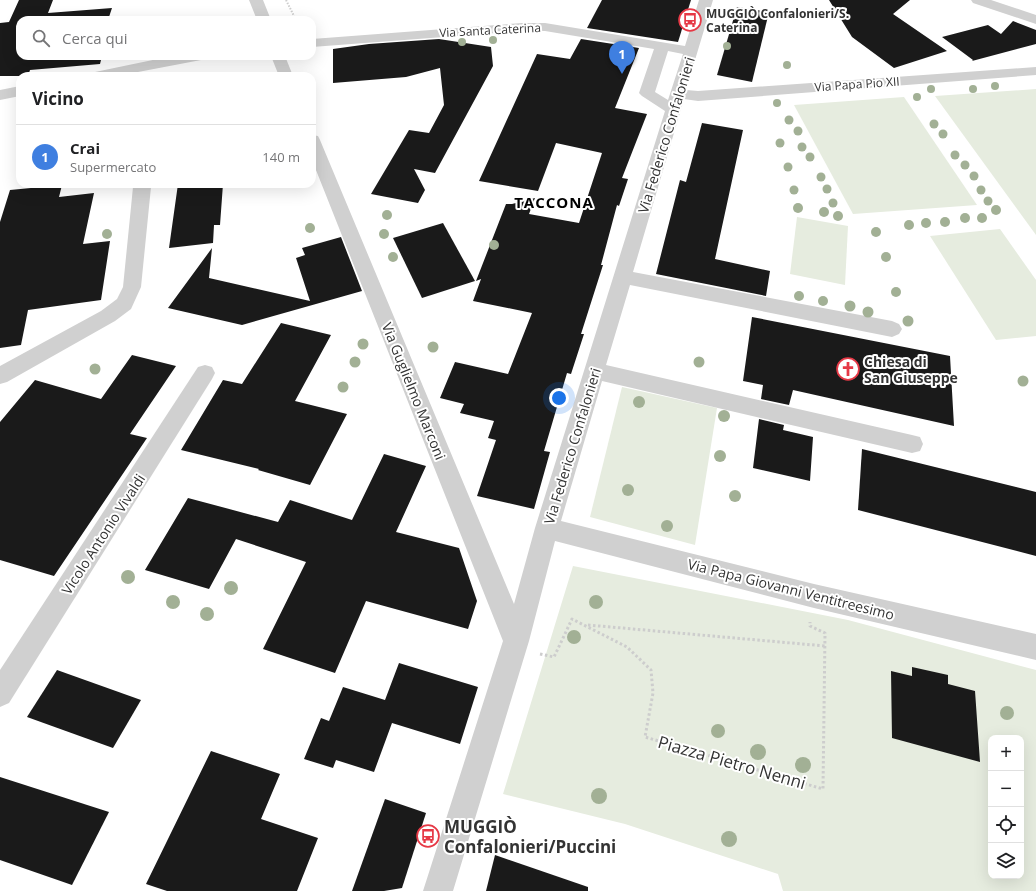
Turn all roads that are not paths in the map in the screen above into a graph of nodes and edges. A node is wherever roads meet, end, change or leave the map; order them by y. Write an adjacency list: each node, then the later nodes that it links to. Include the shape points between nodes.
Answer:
1 (256, 0): 4 (street)
2 (706, 0): 8 (street, Via Federico Confalonieri)
3 (978, 0): 5 (street)
4 (262, 16)
5 (1036, 20)
6 (316, 43): 7 (street, Via Santa Caterina, via 545,27)
7 (662, 47): 8 (street, Via Santa Caterina); 16 (street, via 648,92)
8 (691, 51): 16 (street, Via Federico Confalonieri)
9 (168, 60): 12 (street)
10 (280, 60): 13 (street)
11 (1036, 71): 16 (street, Via Papa Pio XII, via 698,96)
12 (113, 72)
13 (284, 72)
14 (16, 92): 15 (street)
15 (0, 95)
16 (676, 102): 19 (street, Via Federico Confalonieri)
17 (316, 150): 26 (street, Via Guglielmo Marconi)
18 (142, 188): 23 (street, via 132,286 124,304 108,316)
19 (623, 277): 20 (street); 21 (street, Via Federico Confalonieri)
20 (892, 329)
21 (595, 370): 24 (street); 25 (street, Via Federico Confalonieri)
22 (205, 374): 28 (street, Vicolo Antonio Vivaldi)
23 (0, 376)
24 (912, 444)
25 (547, 528): 26 (street, Via Federico Confalonieri); 27 (street, Via Papa Giovanni Ventitreesimo, via 814,596)
26 (515, 645): 29 (street, Via Federico Confalonieri)
27 (1036, 647)
28 (0, 694)
29 (438, 891)

